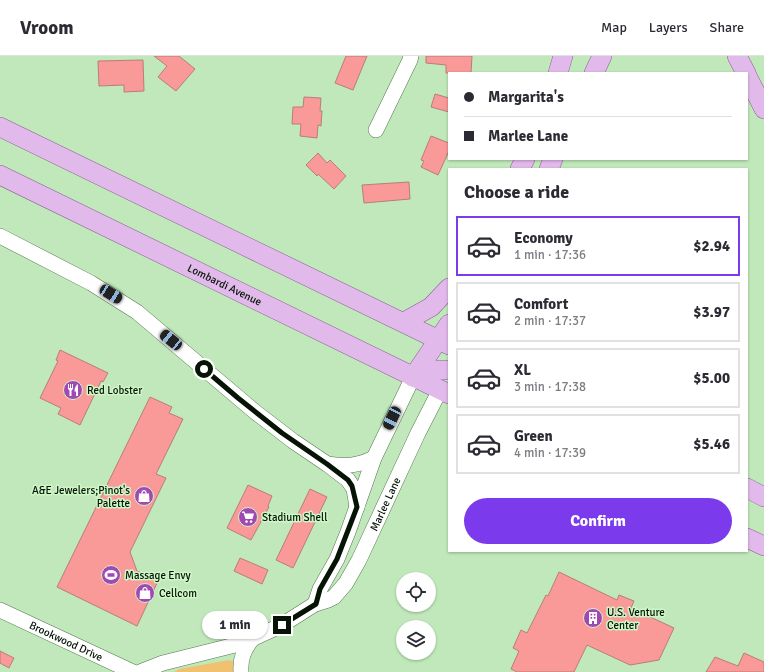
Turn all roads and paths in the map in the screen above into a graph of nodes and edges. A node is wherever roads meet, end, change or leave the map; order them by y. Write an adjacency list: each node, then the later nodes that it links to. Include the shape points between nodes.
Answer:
1 (411, 56): 9 (street)
2 (602, 56): 4 (main road)
3 (737, 56): 5 (main road)
4 (594, 72)
5 (745, 72)
6 (748, 78): 7 (main road)
7 (764, 109)
8 (0, 127): 13 (main road)
9 (376, 130)
10 (0, 176): 16 (main road, Lombardi Avenue)
11 (0, 236): 19 (street, via 80,277 129,307 254,411)
12 (448, 289): 13 (main road, via 431,307)
13 (404, 322): 14 (main road)
14 (446, 336): 16 (main road)
15 (448, 370): 16 (main road, via 431,370)
16 (413, 377): 17 (main road, Lombardi Avenue); 18 (street, Marlee Lane)
17 (446, 387): 25 (street, Marlee Lane, via 414,440 350,577 334,597)
18 (374, 458): 19 (street, via 351,466); 22 (street, Marlee Lane)
19 (327, 464): 22 (street, via 351,484)
20 (748, 489): 21 (main road)
21 (764, 497)
22 (357, 507): 25 (street, Marlee Lane, via 337,559 320,589)
23 (748, 538): 24 (main road)
24 (764, 546)
25 (316, 604): 27 (street, Marlee Lane, via 282,625)
26 (0, 610): 28 (street, Brookwood Drive)
27 (252, 639): 29 (street, Marlee Lane); 30 (street, via 244,651)
28 (133, 672)
29 (140, 672)
30 (241, 672)

